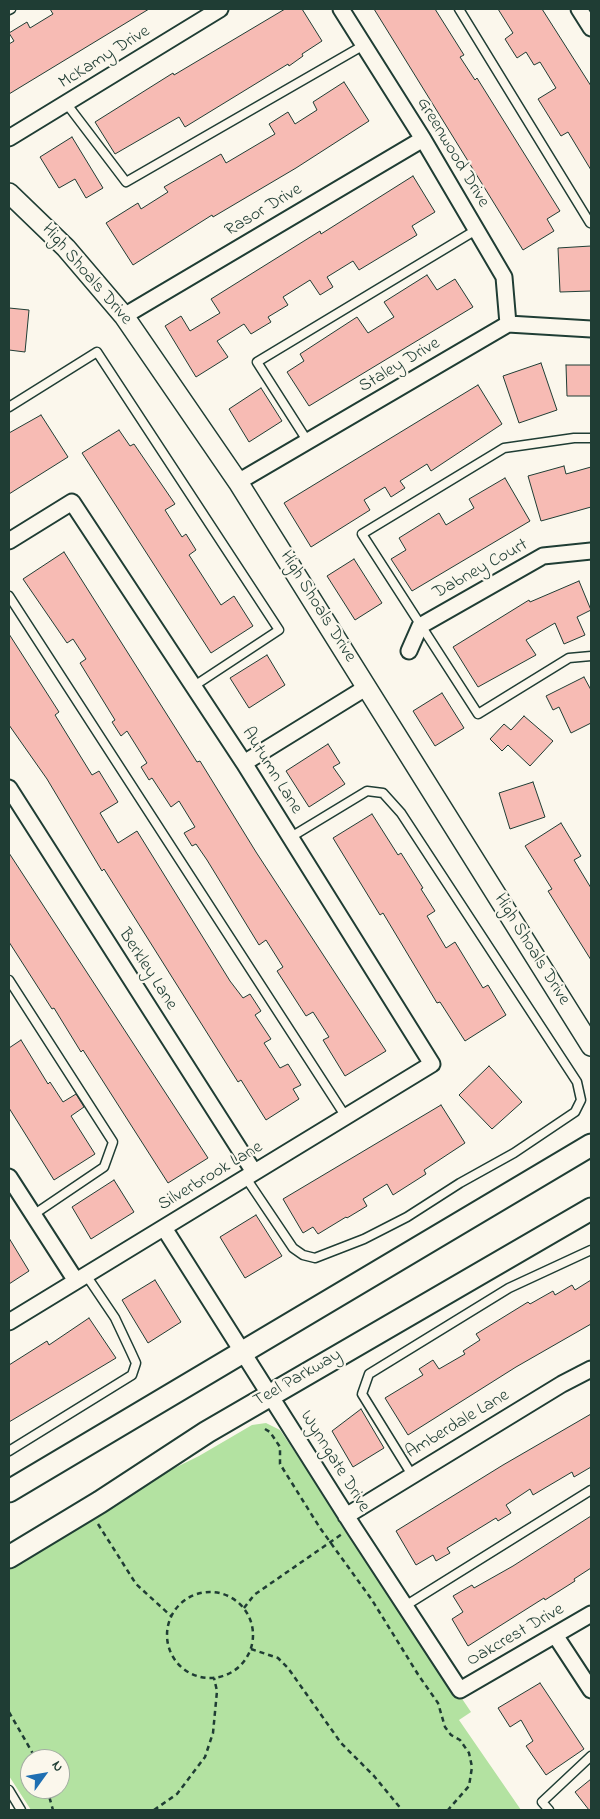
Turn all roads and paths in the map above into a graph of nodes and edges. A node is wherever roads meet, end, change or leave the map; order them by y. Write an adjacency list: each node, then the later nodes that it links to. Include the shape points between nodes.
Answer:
1 (220, 9): 7 (street, McKamy Drive)
2 (341, 9): 6 (street, Greenwood Drive)
3 (459, 9): 11 (lane)
4 (579, 9): 5 (street)
5 (591, 28)
6 (364, 45): 7 (lane, via 126,182); 9 (street, Greenwood Drive)
7 (66, 103): 8 (street, McKamy Drive)
8 (9, 138)
9 (423, 138): 12 (street, Greenwood Drive); 13 (street, Rasor Drive)
10 (9, 193): 13 (street, High Shoals Drive, via 66,248)
11 (591, 222)
12 (476, 230): 14 (street, Greenwood Drive, via 504,277); 18 (lane, via 257,362)
13 (124, 316): 19 (street, High Shoals Drive)
14 (508, 324): 15 (street); 18 (street, Staley Drive)
15 (591, 329)
16 (9, 407): 26 (lane, via 97,352 279,630)
17 (591, 438): 23 (lane, via 504,448 362,534)
18 (308, 442): 19 (street, Staley Drive)
19 (238, 482): 27 (street, High Shoals Drive)
20 (9, 541): 26 (street, Autumn Lane, via 72,502)
21 (591, 551): 23 (street, Dabney Court, via 544,556)
22 (9, 596): 34 (lane)
23 (420, 626): 24 (street); 25 (lane, via 478,714 569,658)
24 (409, 651)
25 (591, 656)
26 (194, 686): 28 (street, Autumn Lane)
27 (367, 687): 28 (street); 32 (street, High Shoals Drive)
28 (244, 763): 30 (street, Autumn Lane)
29 (9, 788): 36 (street, Berkley Lane)
30 (291, 837): 33 (street, Autumn Lane); 36 (lane, via 367,791 383,793 401,812 577,1082 580,1100 575,1112 407,1217 364,1239 315,1258 293,1248)
31 (9, 980): 39 (lane, via 113,1142 104,1167)
32 (591, 1046)
33 (432, 1064): 34 (street, Silverbrook Lane)
34 (346, 1116): 36 (street, Silverbrook Lane)
35 (591, 1145): 44 (main road)
36 (250, 1175): 40 (street, Silverbrook Lane)
37 (9, 1177): 39 (street)
38 (591, 1209): 46 (main road, Teel Parkway)
39 (33, 1215): 42 (street)
40 (164, 1228): 42 (street, Silverbrook Lane); 44 (street, Wynngate Drive)
41 (591, 1250): 49 (lane, via 509,1288 369,1374 362,1394)
42 (81, 1278): 43 (street, Silverbrook Lane); 48 (lane, via 115,1318 136,1363 132,1375)
43 (9, 1322)
44 (242, 1353): 46 (street, Wynngate Drive); 51 (main road)
45 (591, 1369): 49 (street, Amberdale Lane)
46 (270, 1395): 52 (street, Wynngate Drive); 56 (main road, Teel Parkway)
47 (265, 1429): 55 (path, via 280,1447 280,1464)
48 (9, 1451)
49 (412, 1475): 52 (street, Amberdale Lane)
50 (591, 1490): 57 (lane)
51 (9, 1491)
52 (346, 1516): 57 (street, Wynngate Drive)
53 (94, 1518): 60 (path, via 136,1584)
54 (342, 1534): 55 (path)
55 (330, 1542): 58 (path, via 254,1596); 73 (path, via 372,1600 438,1703 445,1726 469,1753 472,1767 469,1786)
56 (9, 1557)
57 (405, 1606): 64 (street, Wynngate Drive)
58 (244, 1608): 60 (path, via 228,1596 209,1592 190,1596); 62 (path, via 254,1634)
59 (591, 1614): 61 (street, Oakcrest Drive)
60 (172, 1616): 63 (path, via 167,1637 172,1656 194,1675)
61 (555, 1635): 64 (street, Oakcrest Drive); 65 (street)
62 (251, 1649): 63 (path, via 240,1667); 72 (path, via 278,1658 288,1668 341,1742)
63 (214, 1678): 71 (path, via 217,1691 213,1732 205,1757 177,1794)
64 (460, 1690)
65 (591, 1690)
66 (9, 1712): 67 (path)
67 (31, 1749)
68 (591, 1756): 74 (lane, via 542,1802)
69 (9, 1790): 70 (lane)
70 (21, 1810)
71 (154, 1810)
72 (402, 1810)
73 (448, 1810)
74 (549, 1810)

